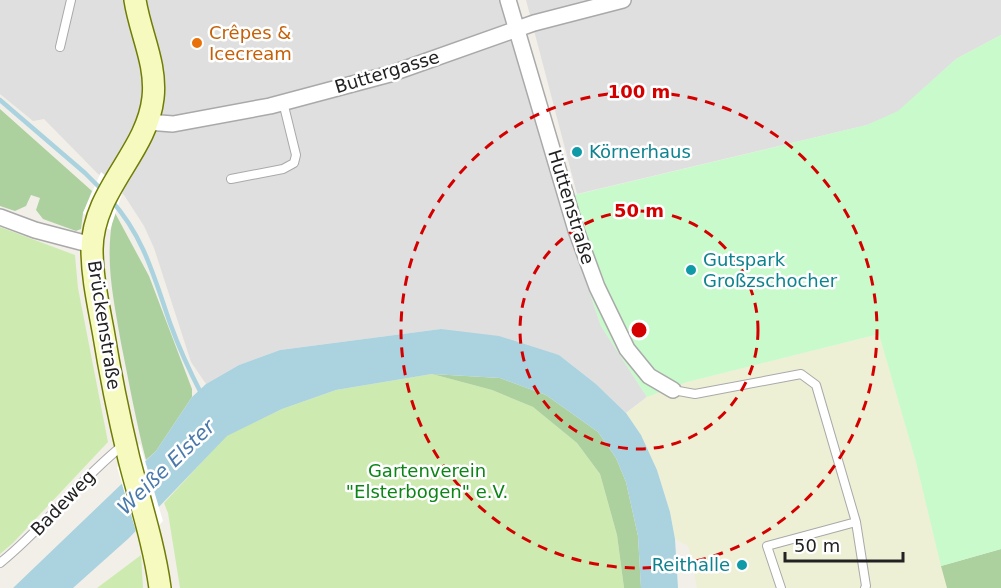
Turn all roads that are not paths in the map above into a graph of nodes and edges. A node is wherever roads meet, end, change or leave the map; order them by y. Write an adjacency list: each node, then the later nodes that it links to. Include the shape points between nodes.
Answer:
1 (71, 0): 6 (lane)
2 (135, 0): 8 (main road, Brückenstraße, via 154,81)
3 (508, 0): 5 (street, Huttenstraße)
4 (623, 0): 5 (street, Buttergasse)
5 (516, 30): 7 (street, Buttergasse, via 390,74); 12 (street, Huttenstraße, via 597,287 627,349 649,376)
6 (60, 47)
7 (283, 102): 8 (street, Buttergasse, via 173,124); 9 (lane, via 296,155 294,163 283,169)
8 (147, 122): 11 (main road, Brückenstraße, via 102,203)
9 (231, 179)
10 (0, 217): 11 (street)
11 (92, 245): 13 (main road, Brückenstraße, via 107,358)
12 (673, 390): 14 (lane, via 695,394 801,374 816,385)
13 (127, 449): 15 (lane, Badeweg, via 105,459); 16 (main road, Brückenstraße, via 150,534)
14 (856, 522): 17 (lane, via 767,546); 18 (lane)
15 (0, 563)
16 (159, 588)
17 (781, 588)
18 (865, 588)

